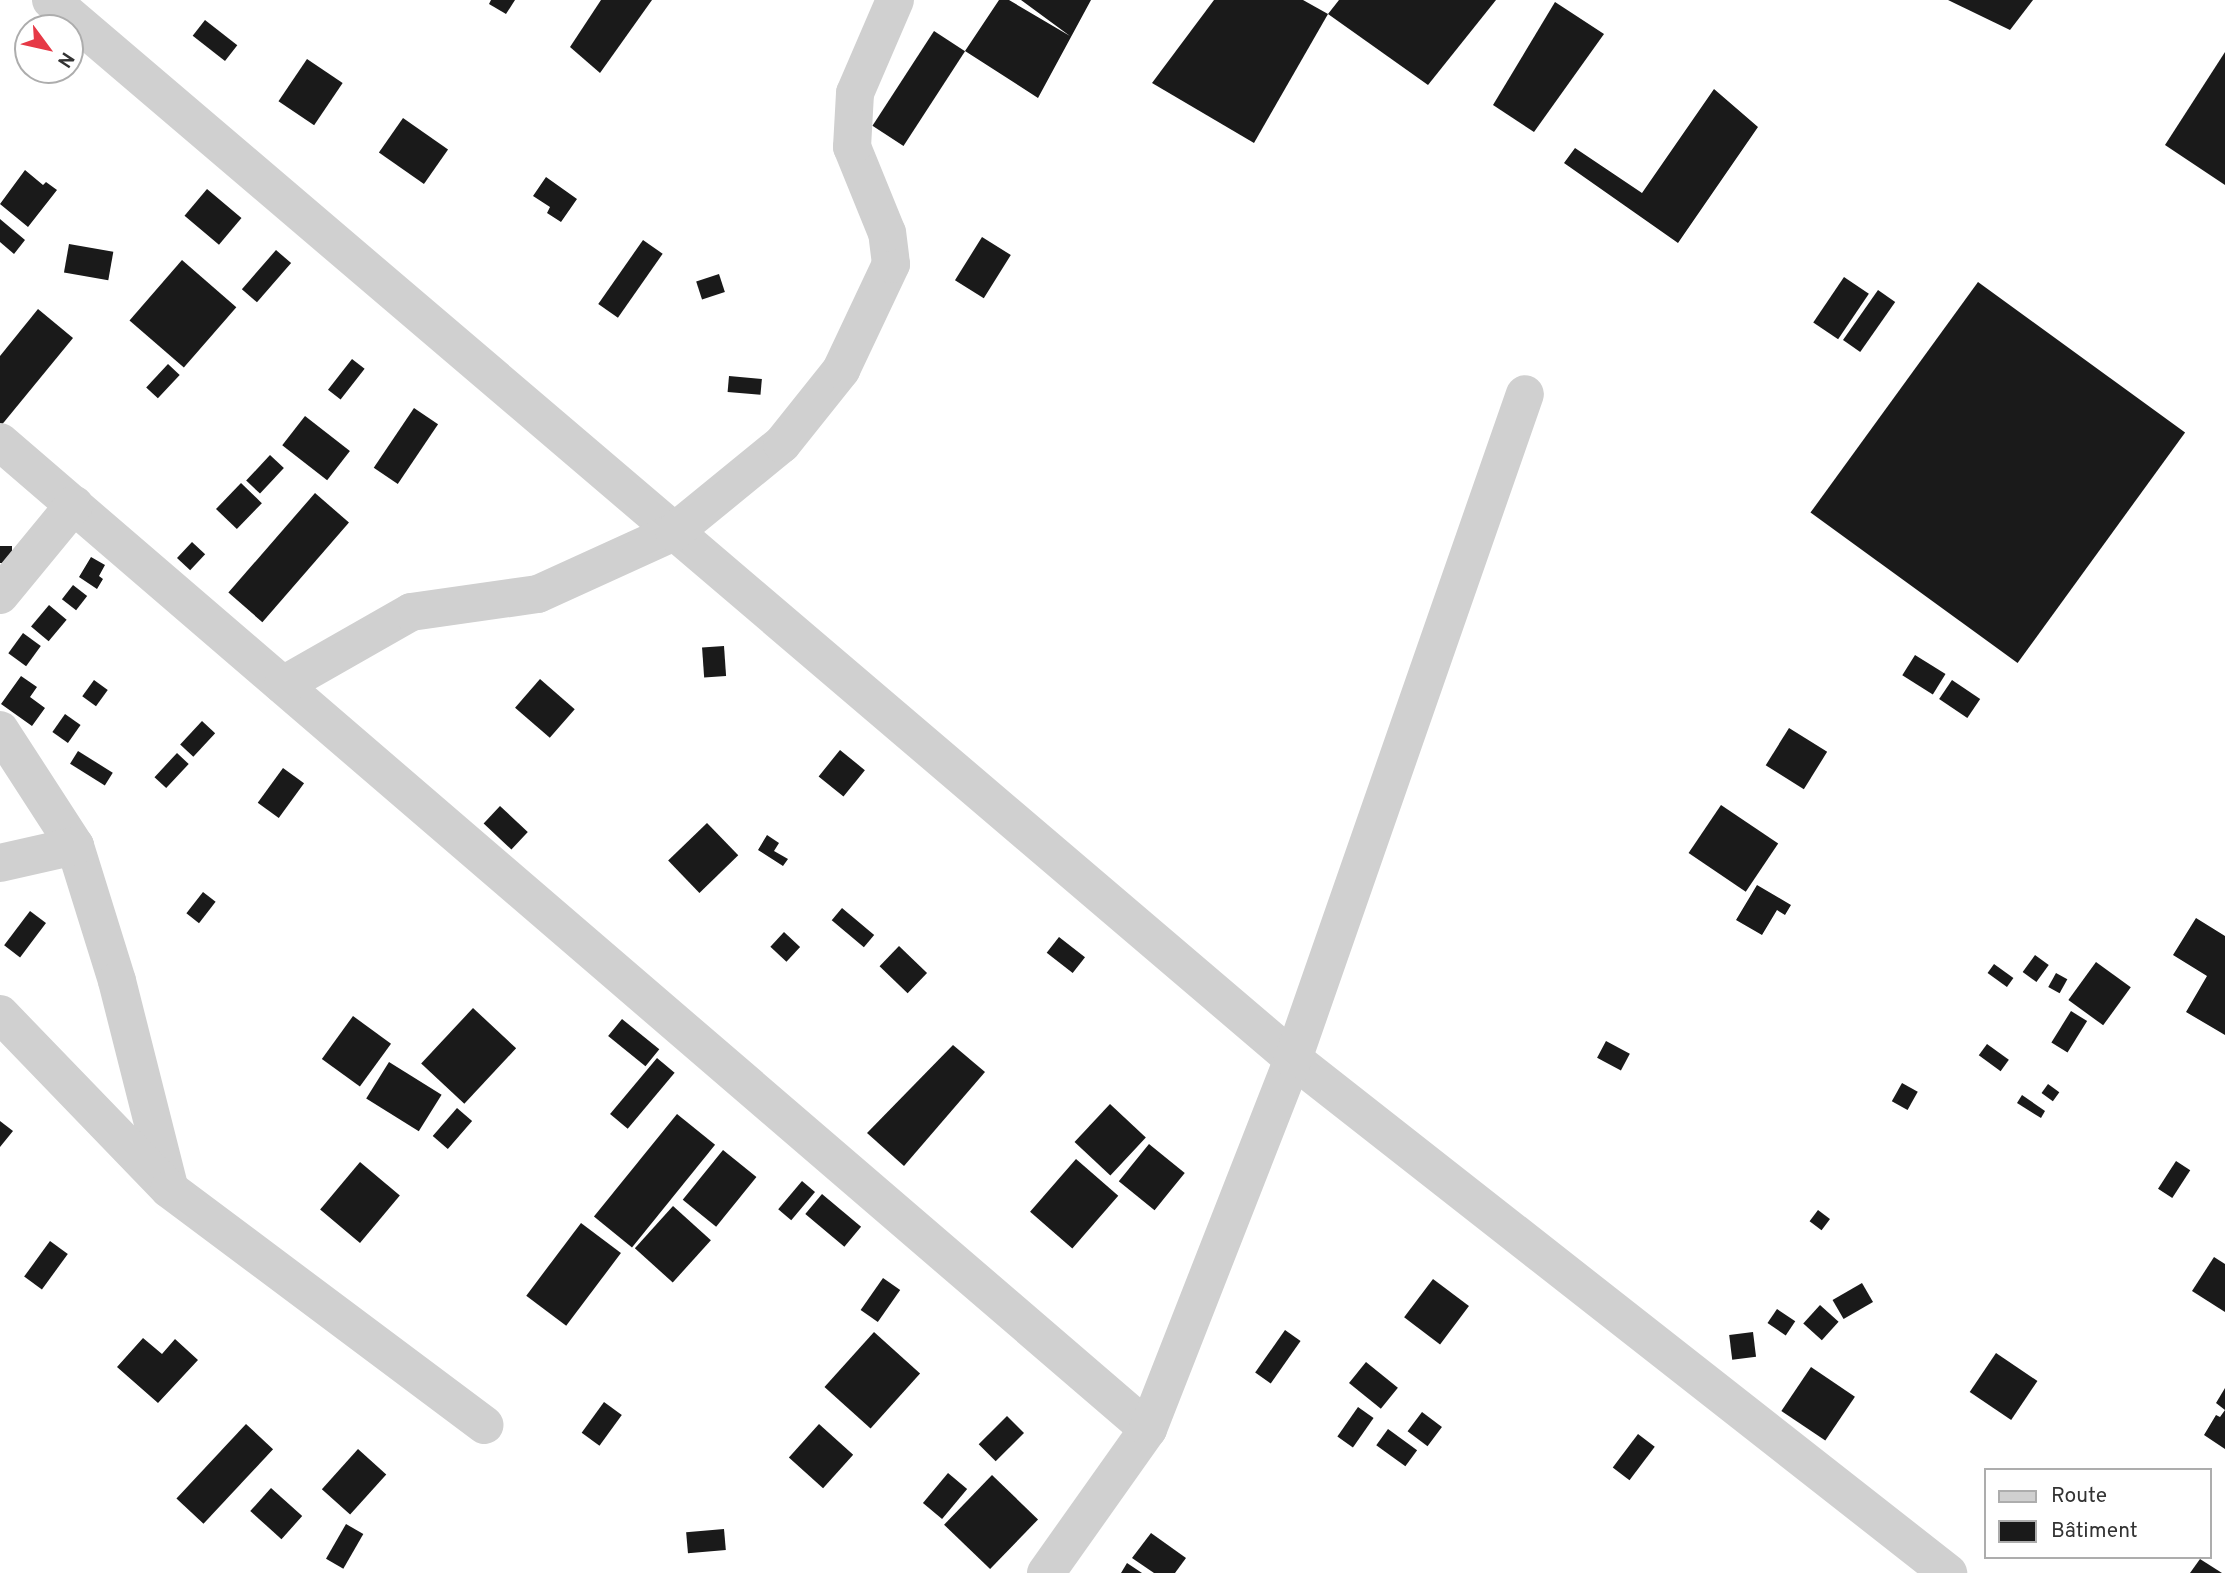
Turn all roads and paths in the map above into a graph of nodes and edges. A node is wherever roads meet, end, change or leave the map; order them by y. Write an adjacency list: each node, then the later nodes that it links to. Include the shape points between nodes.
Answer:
1 (51, 0): 6 (street)
2 (895, 0): 6 (street, via 855,93 852,147 887,233 891,264 841,370 782,444)
3 (1525, 394): 13 (street)
4 (0, 442): 5 (street)
5 (74, 505): 7 (street); 8 (street)
6 (674, 532): 8 (street, via 538,594 411,612); 13 (street)
7 (0, 595)
8 (283, 685): 16 (street)
9 (0, 730): 10 (street)
10 (75, 846): 11 (street); 14 (street, via 117,981)
11 (0, 863)
12 (0, 1014): 14 (street)
13 (1293, 1059): 16 (street); 17 (street)
14 (169, 1189): 15 (street)
15 (484, 1425)
16 (1148, 1429): 18 (street)
17 (1936, 1571)
18 (1046, 1573)

